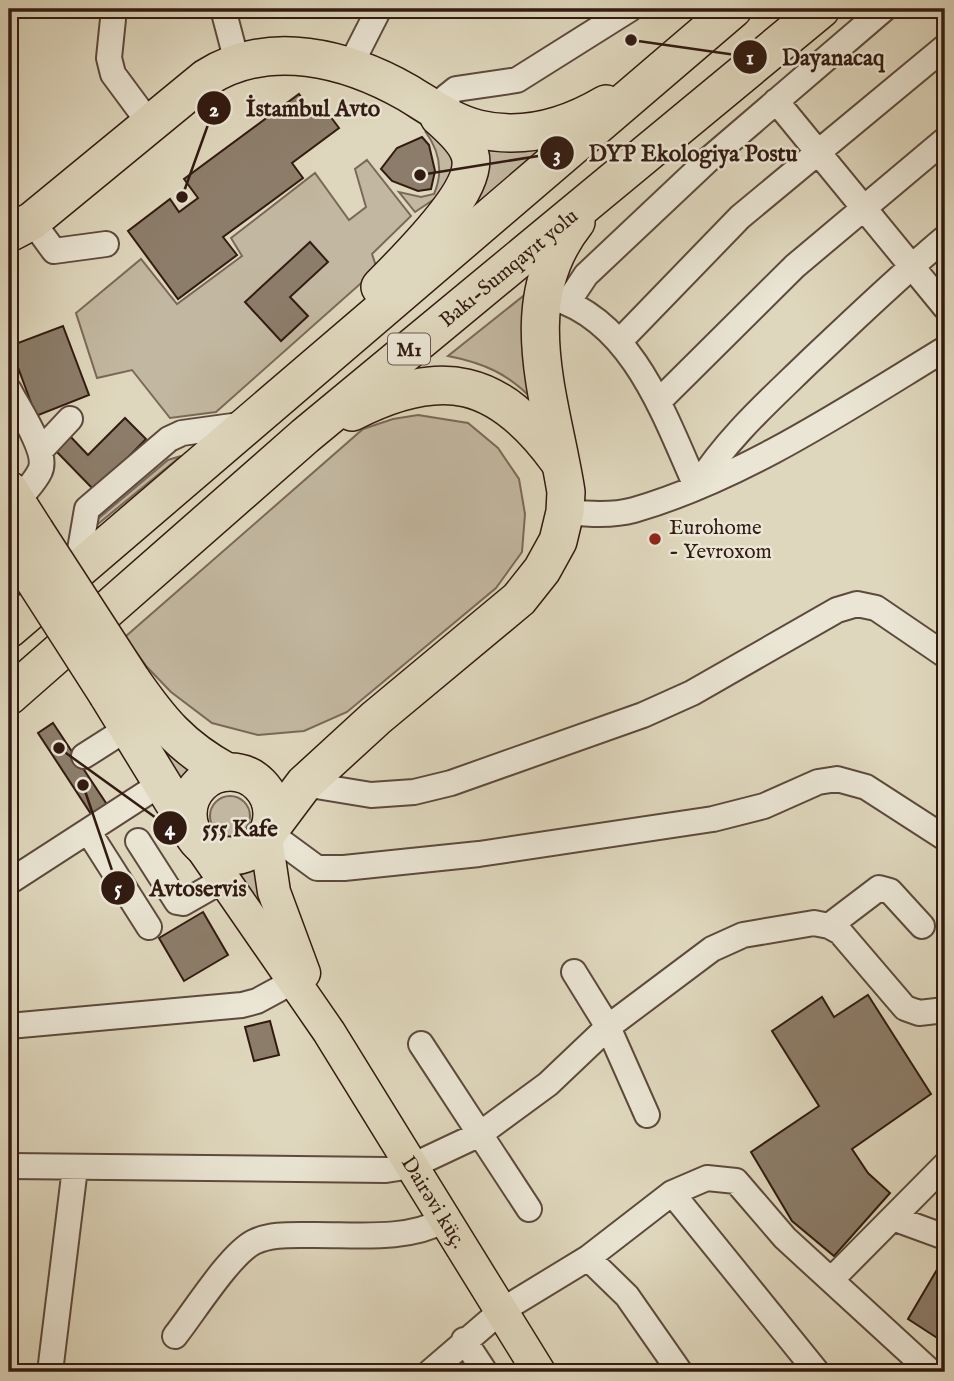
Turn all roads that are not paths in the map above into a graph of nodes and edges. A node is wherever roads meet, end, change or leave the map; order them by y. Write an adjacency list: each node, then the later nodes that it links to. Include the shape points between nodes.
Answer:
1 (223, 9): 11 (street)
2 (380, 9): 12 (street)
3 (630, 9): 7 (street)
4 (733, 9): 10 (highway, M1)
5 (884, 9): 13 (street)
6 (820, 10): 18 (highway, Bakı-Sumqayıt yolu / M1)
7 (605, 15): 14 (street, via 517,80 456,89)
8 (113, 19): 15 (street, via 109,58 113,74)
9 (945, 47): 17 (street)
10 (677, 58): 14 (highway, via 586,115 537,132 486,131); 32 (highway, M1)
11 (237, 62): 12 (highway, via 275,56); 15 (highway, via 206,78)
12 (350, 66): 14 (highway)
13 (776, 101): 17 (street); 25 (street)
14 (431, 109): 32 (highway, via 470,153 466,186 395,271)
15 (150, 124): 20 (highway)
16 (945, 140): 19 (street)
17 (820, 152): 19 (street); 27 (street, via 740,217)
18 (607, 183): 25 (highway, via 569,231 549,266); 33 (highway, Bakı-Sumqayıt yolu / M1)
19 (864, 207): 24 (street); 30 (street, via 795,266)
20 (20, 227): 22 (street, via 54,251); 23 (highway)
21 (945, 239): 24 (street)
22 (106, 244)
23 (9, 254)
24 (911, 266): 26 (street); 36 (street, via 726,443)
25 (555, 298): 27 (street, via 591,313); 35 (highway, via 538,320)
26 (945, 307)
27 (619, 342): 30 (street)
28 (945, 349): 36 (street, via 801,436)
29 (9, 390): 34 (street)
30 (658, 402): 36 (street)
31 (70, 419): 34 (street)
32 (251, 424): 39 (highway, M1)
33 (304, 436): 35 (highway, via 391,394 414,387 451,386 472,389 507,404 536,429); 42 (highway, Bakı-Sumqayıt yolu / M1)
34 (41, 450): 38 (street, via 40,471)
35 (561, 464): 37 (highway)
36 (696, 486): 37 (street, via 633,510)
37 (565, 512): 43 (highway, via 558,541 519,598)
38 (17, 523): 41 (highway, bridge)
39 (9, 629)
40 (945, 655): 48 (street, via 876,607 857,604 837,610 692,693 643,715 451,783 371,795)
41 (119, 687): 44 (highway); 46 (highway, via 191,751)
42 (9, 696)
43 (376, 718): 46 (highway, via 300,761 265,772); 48 (highway)
44 (128, 728): 45 (street); 47 (highway)
45 (84, 756)
46 (234, 773): 50 (highway, via 254,779 271,801); 51 (highway, via 214,775 194,794 189,814)
47 (162, 783): 49 (street); 51 (highway)
48 (304, 784): 50 (highway)
49 (88, 831): 55 (street); 58 (street)
50 (268, 832): 51 (highway, via 249,853 227,857 205,849); 52 (street, via 317,868 344,868 479,854 713,819 837,779 866,787); 64 (main road, Dairəvi küç., via 281,915)
51 (195, 837): 54 (main road, Dairəvi küç.)
52 (945, 838)
53 (138, 841): 54 (street, via 177,902)
54 (225, 879): 60 (main road, Dairəvi küç.)
55 (9, 882)
56 (829, 926): 57 (street, via 879,888 890,891); 61 (street, via 841,932 905,1008 919,1013); 63 (street, via 814,923 743,934 712,949)
57 (922, 926)
58 (149, 928)
59 (573, 972): 63 (street)
60 (294, 981): 62 (street, via 242,1005); 64 (main road, Dairəvi küç.)
61 (945, 1010)
62 (9, 1026)
63 (608, 1027): 66 (street); 67 (street, via 548,1084)
64 (329, 1032): 70 (main road, Dairəvi küç.)
65 (421, 1044): 67 (street)
66 (648, 1115)
67 (480, 1134): 70 (street); 73 (street)
68 (945, 1165): 74 (street)
69 (9, 1166): 71 (street)
70 (412, 1166): 71 (street, via 386,1170); 75 (main road, Dairəvi küç.)
71 (75, 1168): 82 (street)
72 (672, 1193): 77 (street); 78 (street, via 707,1178 736,1181 785,1238); 87 (street)
73 (529, 1209)
74 (893, 1218): 76 (street); 78 (street)
75 (445, 1220): 79 (main road, Dairəvi küç.); 80 (street, via 406,1233 293,1235 255,1242 239,1253)
76 (945, 1237)
77 (588, 1258): 79 (street); 86 (street, via 627,1296)
78 (831, 1280): 88 (street)
79 (501, 1311): 81 (street); 85 (main road, Dairəvi küç.)
80 (175, 1336)
81 (464, 1340): 83 (street); 84 (street)
82 (50, 1372)
83 (430, 1372)
84 (485, 1372)
85 (539, 1372)
86 (680, 1372)
87 (817, 1372)
88 (931, 1372)

